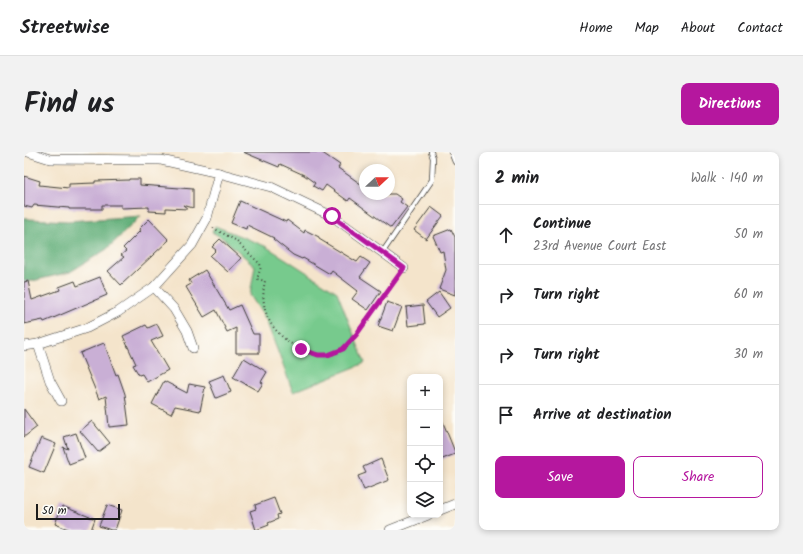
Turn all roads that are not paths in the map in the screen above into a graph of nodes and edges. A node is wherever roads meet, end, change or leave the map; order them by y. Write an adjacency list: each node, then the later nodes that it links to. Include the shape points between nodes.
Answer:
1 (28, 152): 5 (street, via 50,159 161,160)
2 (431, 152): 6 (lane, via 432,180)
3 (451, 152): 4 (lane)
4 (455, 162)
5 (219, 173): 6 (street, via 270,187 332,216); 8 (street, via 207,218 192,245)
6 (382, 253): 7 (street)
7 (404, 268)
8 (154, 287): 9 (street, via 118,312 87,328); 11 (street, via 174,309 187,331)
9 (38, 344): 10 (street); 12 (street, via 50,381)
10 (24, 346)
11 (193, 348)
12 (61, 401)
13 (455, 504): 14 (street)
14 (443, 509)
15 (420, 518): 16 (street)
16 (390, 530)

